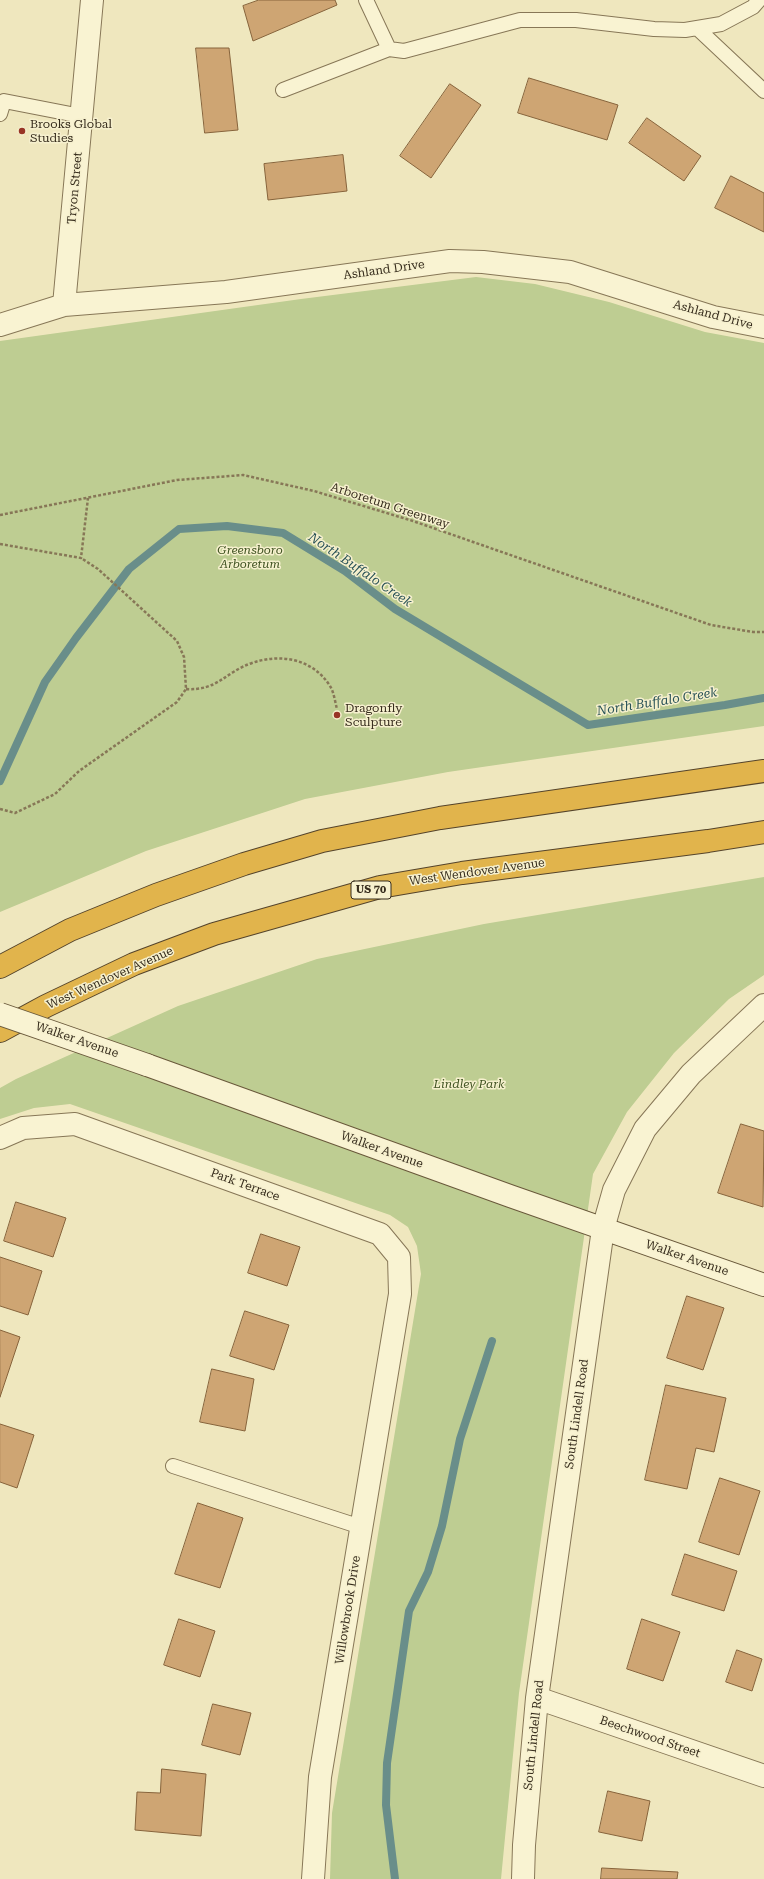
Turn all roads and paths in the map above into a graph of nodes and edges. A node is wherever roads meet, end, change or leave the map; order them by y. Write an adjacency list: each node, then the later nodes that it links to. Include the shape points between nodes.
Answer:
1 (92, 0): 9 (street, Tryon Street)
2 (366, 0): 5 (lane)
3 (760, 0): 4 (lane, via 753,7 721,24)
4 (697, 28): 5 (lane, via 654,29 576,20 520,20 404,51); 7 (lane)
5 (389, 49): 6 (lane)
6 (283, 90)
7 (764, 91)
8 (0, 114): 9 (lane, via 4,101)
9 (81, 116): 10 (street, Tryon Street)
10 (64, 305): 11 (street, Ashland Drive); 12 (street, Ashland Drive, via 226,292 450,261 483,262 570,272 713,317)
11 (0, 325)
12 (764, 327)
13 (88, 498): 14 (path, Arboretum Greenway); 16 (path); 17 (path, Arboretum Greenway, via 177,480 244,476 314,491 413,521 711,625)
14 (0, 515)
15 (0, 544): 16 (path)
16 (81, 558): 18 (path, via 98,569 177,641 184,657)
17 (764, 632)
18 (186, 688): 19 (path, via 200,690 215,685 251,663 274,658 300,661 316,670 330,687); 21 (path, via 177,702 79,771 55,794 15,813)
19 (337, 709)
20 (764, 771): 23 (highway, via 440,818 322,841 244,864 156,895 70,930)
21 (0, 809)
22 (764, 832): 26 (highway, West Wendover Avenue / US 70, via 708,842 462,873 372,890 207,936 134,964)
23 (0, 967)
24 (764, 1005): 28 (street, South Lindell Road, via 691,1074 645,1129 614,1190)
25 (0, 1014): 28 (street, Walker Avenue, bridge)
26 (0, 1031)
27 (0, 1138): 30 (street, Park Terrace, via 23,1128 75,1124 380,1234 399,1257 400,1294)
28 (603, 1229): 29 (street, Walker Avenue); 33 (street, South Lindell Road)
29 (764, 1285)
30 (392, 1341): 32 (street, Willowbrook Drive)
31 (173, 1466): 32 (lane)
32 (362, 1527): 35 (street, Willowbrook Drive, via 320,1777)
33 (537, 1698): 34 (street, Beechwood Street); 36 (street, South Lindell Road)
34 (764, 1776)
35 (313, 1879)
36 (523, 1879)

